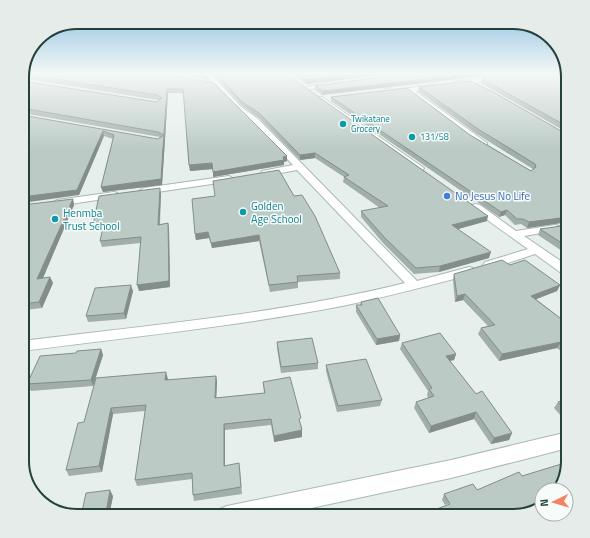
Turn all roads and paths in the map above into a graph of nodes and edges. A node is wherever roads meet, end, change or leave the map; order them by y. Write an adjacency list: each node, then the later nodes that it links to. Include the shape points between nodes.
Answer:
1 (229, 99): 5 (street, via 255,121)
2 (322, 99): 6 (street)
3 (422, 99): 4 (street)
4 (492, 149)
5 (299, 167): 7 (street); 15 (street)
6 (429, 174)
7 (254, 175)
8 (239, 178): 10 (street)
9 (466, 200): 12 (street)
10 (44, 204)
11 (561, 227): 12 (street)
12 (515, 234): 13 (street)
13 (537, 250): 14 (street); 15 (street)
14 (561, 267)
15 (415, 286): 16 (street, via 329,304 222,321)
16 (29, 345)
17 (561, 442): 18 (street, via 451,469)
18 (260, 509)

